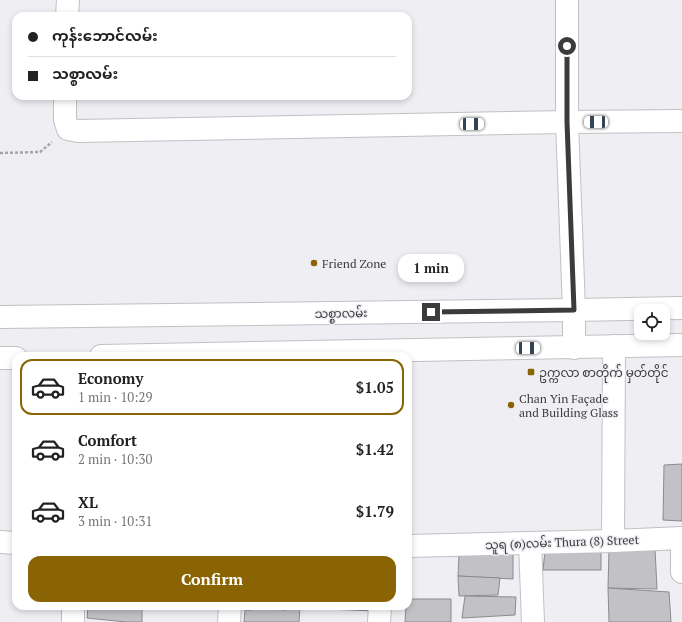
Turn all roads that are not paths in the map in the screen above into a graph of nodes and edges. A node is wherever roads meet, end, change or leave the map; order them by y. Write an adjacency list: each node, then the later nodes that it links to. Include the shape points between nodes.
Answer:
1 (68, 0): 3 (street)
2 (567, 0): 6 (street)
3 (68, 12)
4 (65, 100): 6 (street, via 65,120 68,129 78,131)
5 (682, 121): 6 (street)
6 (567, 122): 8 (street)
7 (682, 308): 8 (street, သစ္စာလမ်း)
8 (574, 310): 9 (street, သစ္စာလမ်း); 12 (street)
9 (0, 317)
10 (682, 345): 11 (street)
11 (614, 346): 12 (street); 17 (street)
12 (574, 348): 13 (street)
13 (387, 352)
14 (0, 358): 15 (street)
15 (12, 358)
16 (682, 538): 17 (street, သူရ (၈)လမ်း Thura (8) Street); 22 (street, သူရ (၈)လမ်း Thura (8) Street)
17 (613, 541): 20 (street, သူရ (၈)လမ်း Thura (8) Street)
18 (0, 542): 19 (street)
19 (12, 543)
20 (530, 543): 21 (street, သူရ (၈)လမ်း Thura (8) Street); 29 (street)
21 (412, 546)
22 (682, 572)
23 (73, 610): 26 (street)
24 (230, 610): 27 (street)
25 (380, 610): 28 (street)
26 (73, 622)
27 (229, 622)
28 (379, 622)
29 (533, 622)

